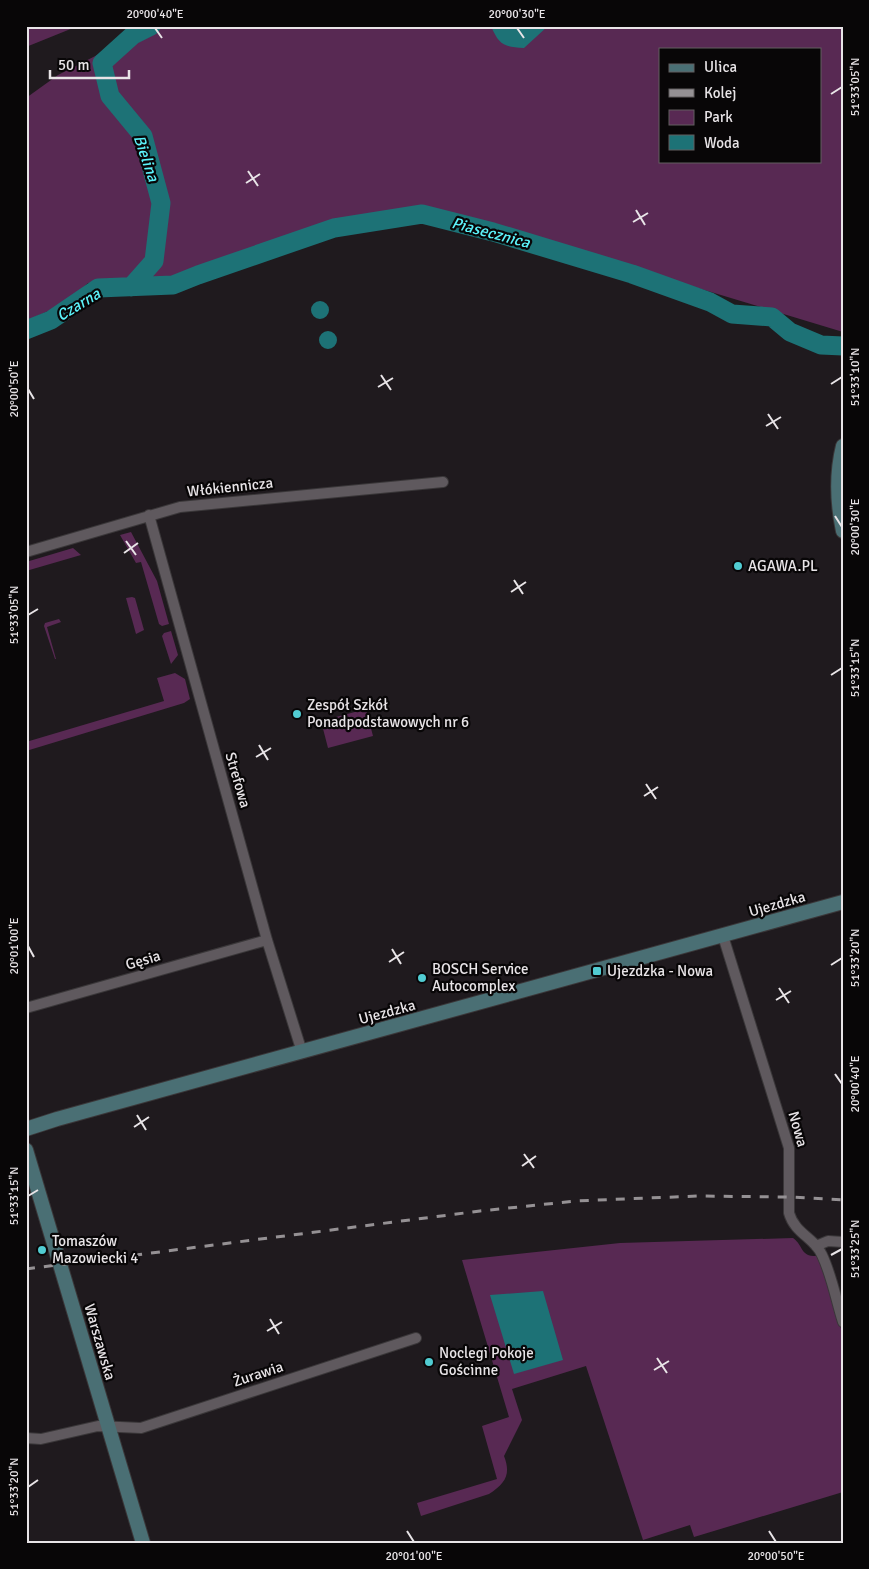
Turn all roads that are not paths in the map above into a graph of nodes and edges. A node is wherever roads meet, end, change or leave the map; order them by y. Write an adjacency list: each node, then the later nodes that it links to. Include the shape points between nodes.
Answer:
1 (843, 446): 4 (main road, via 838,463 837,489)
2 (443, 482): 3 (street, Włókiennicza, via 180,507)
3 (149, 515): 5 (street, Włókiennicza); 8 (street, Strefowa)
4 (843, 531)
5 (26, 552)
6 (843, 902): 7 (main road, Ujezdzka)
7 (723, 936): 10 (main road, Ujezdzka); 14 (street, Nowa, via 789,1148 789,1213 800,1233)
8 (267, 940): 9 (street, Gęsia); 10 (street, Strefowa)
9 (26, 1008)
10 (302, 1052): 11 (main road, Ujezdzka)
11 (26, 1129)
12 (26, 1150): 17 (main road, Warszawska)
13 (843, 1242): 14 (street, via 828,1241)
14 (816, 1246): 15 (street, Nowa, via 822,1253)
15 (843, 1322)
16 (416, 1338): 17 (street, Żurawia, via 141,1428)
17 (107, 1425): 18 (street, Żurawia, via 41,1439); 19 (main road, Warszawska)
18 (26, 1438)
19 (142, 1543)

